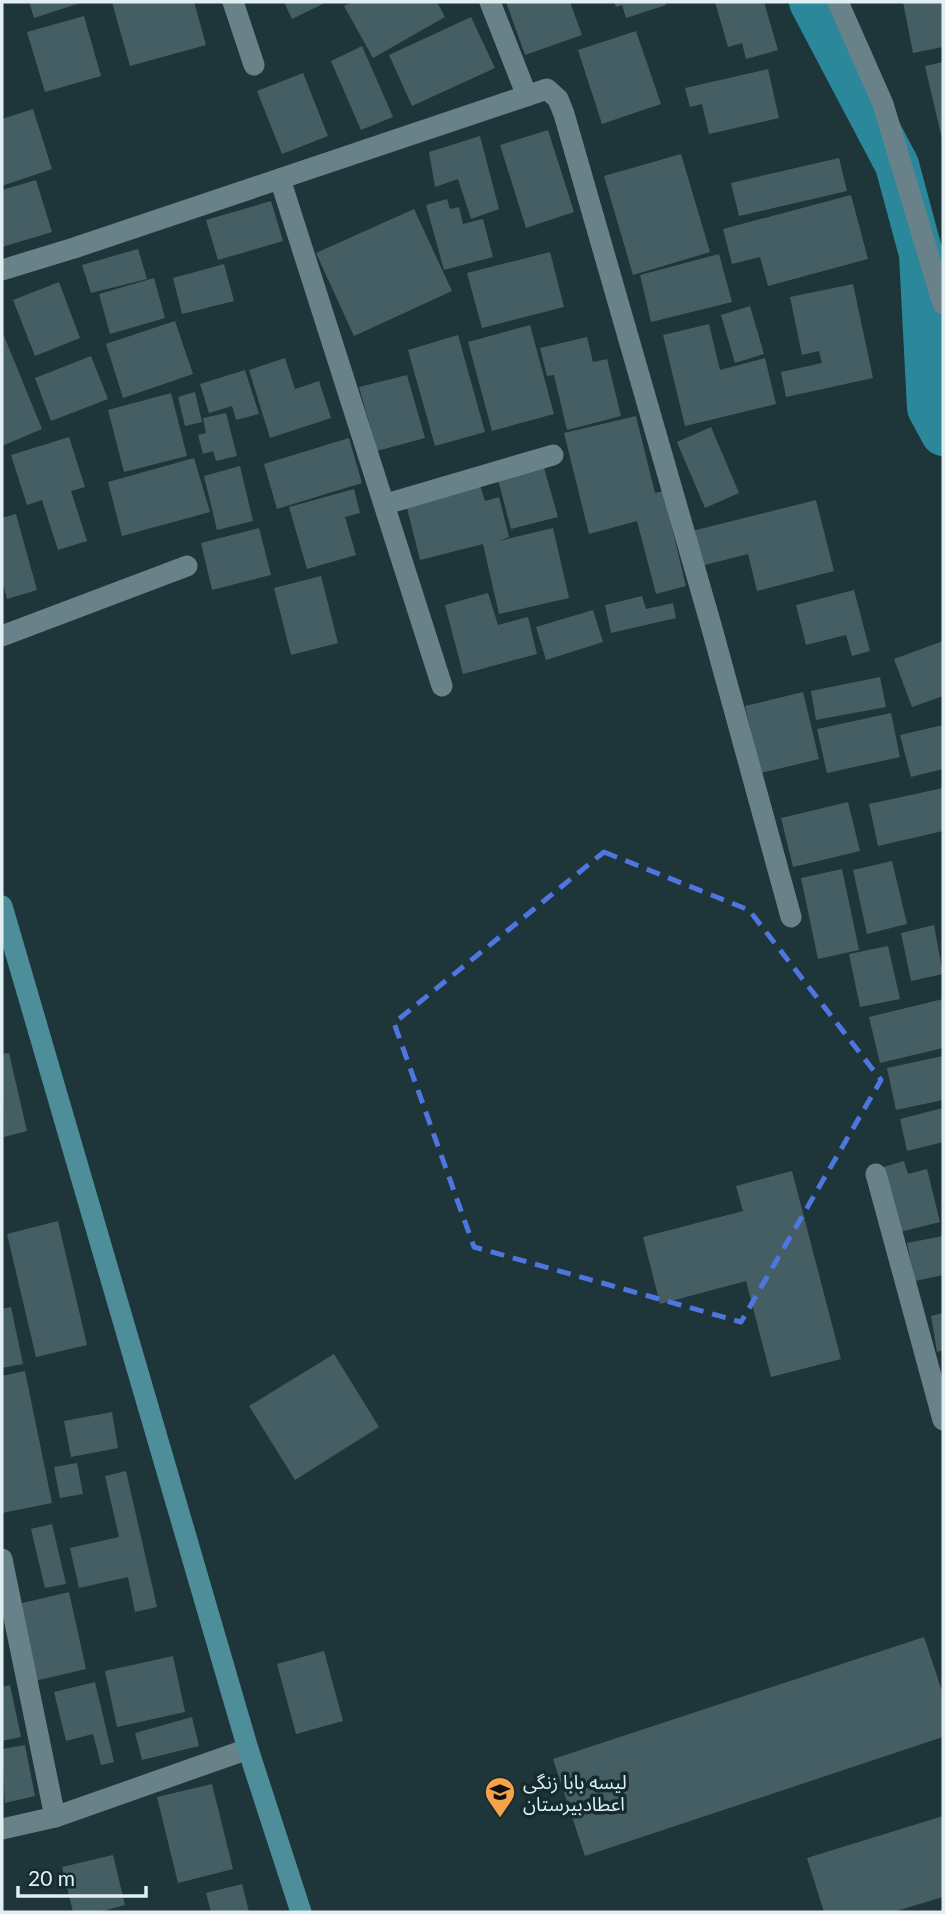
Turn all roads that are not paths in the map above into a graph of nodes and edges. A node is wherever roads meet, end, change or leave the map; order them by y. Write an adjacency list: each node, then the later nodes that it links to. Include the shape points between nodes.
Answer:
1 (233, 2): 4 (street)
2 (490, 2): 5 (street)
3 (838, 2): 8 (street, via 883,104)
4 (254, 65)
5 (527, 96): 6 (street); 15 (street, via 547,89 564,114)
6 (280, 179): 7 (street); 10 (street)
7 (2, 270)
8 (943, 304)
9 (553, 455): 10 (street)
10 (386, 504): 13 (street)
11 (187, 566): 12 (street)
12 (2, 636)
13 (442, 686)
14 (2, 906): 19 (main road)
15 (792, 917)
16 (876, 1174): 17 (street)
17 (943, 1420)
18 (2, 1559): 20 (street)
19 (248, 1749): 20 (street); 22 (main road)
20 (55, 1817): 21 (street)
21 (2, 1829)
22 (301, 1912)

